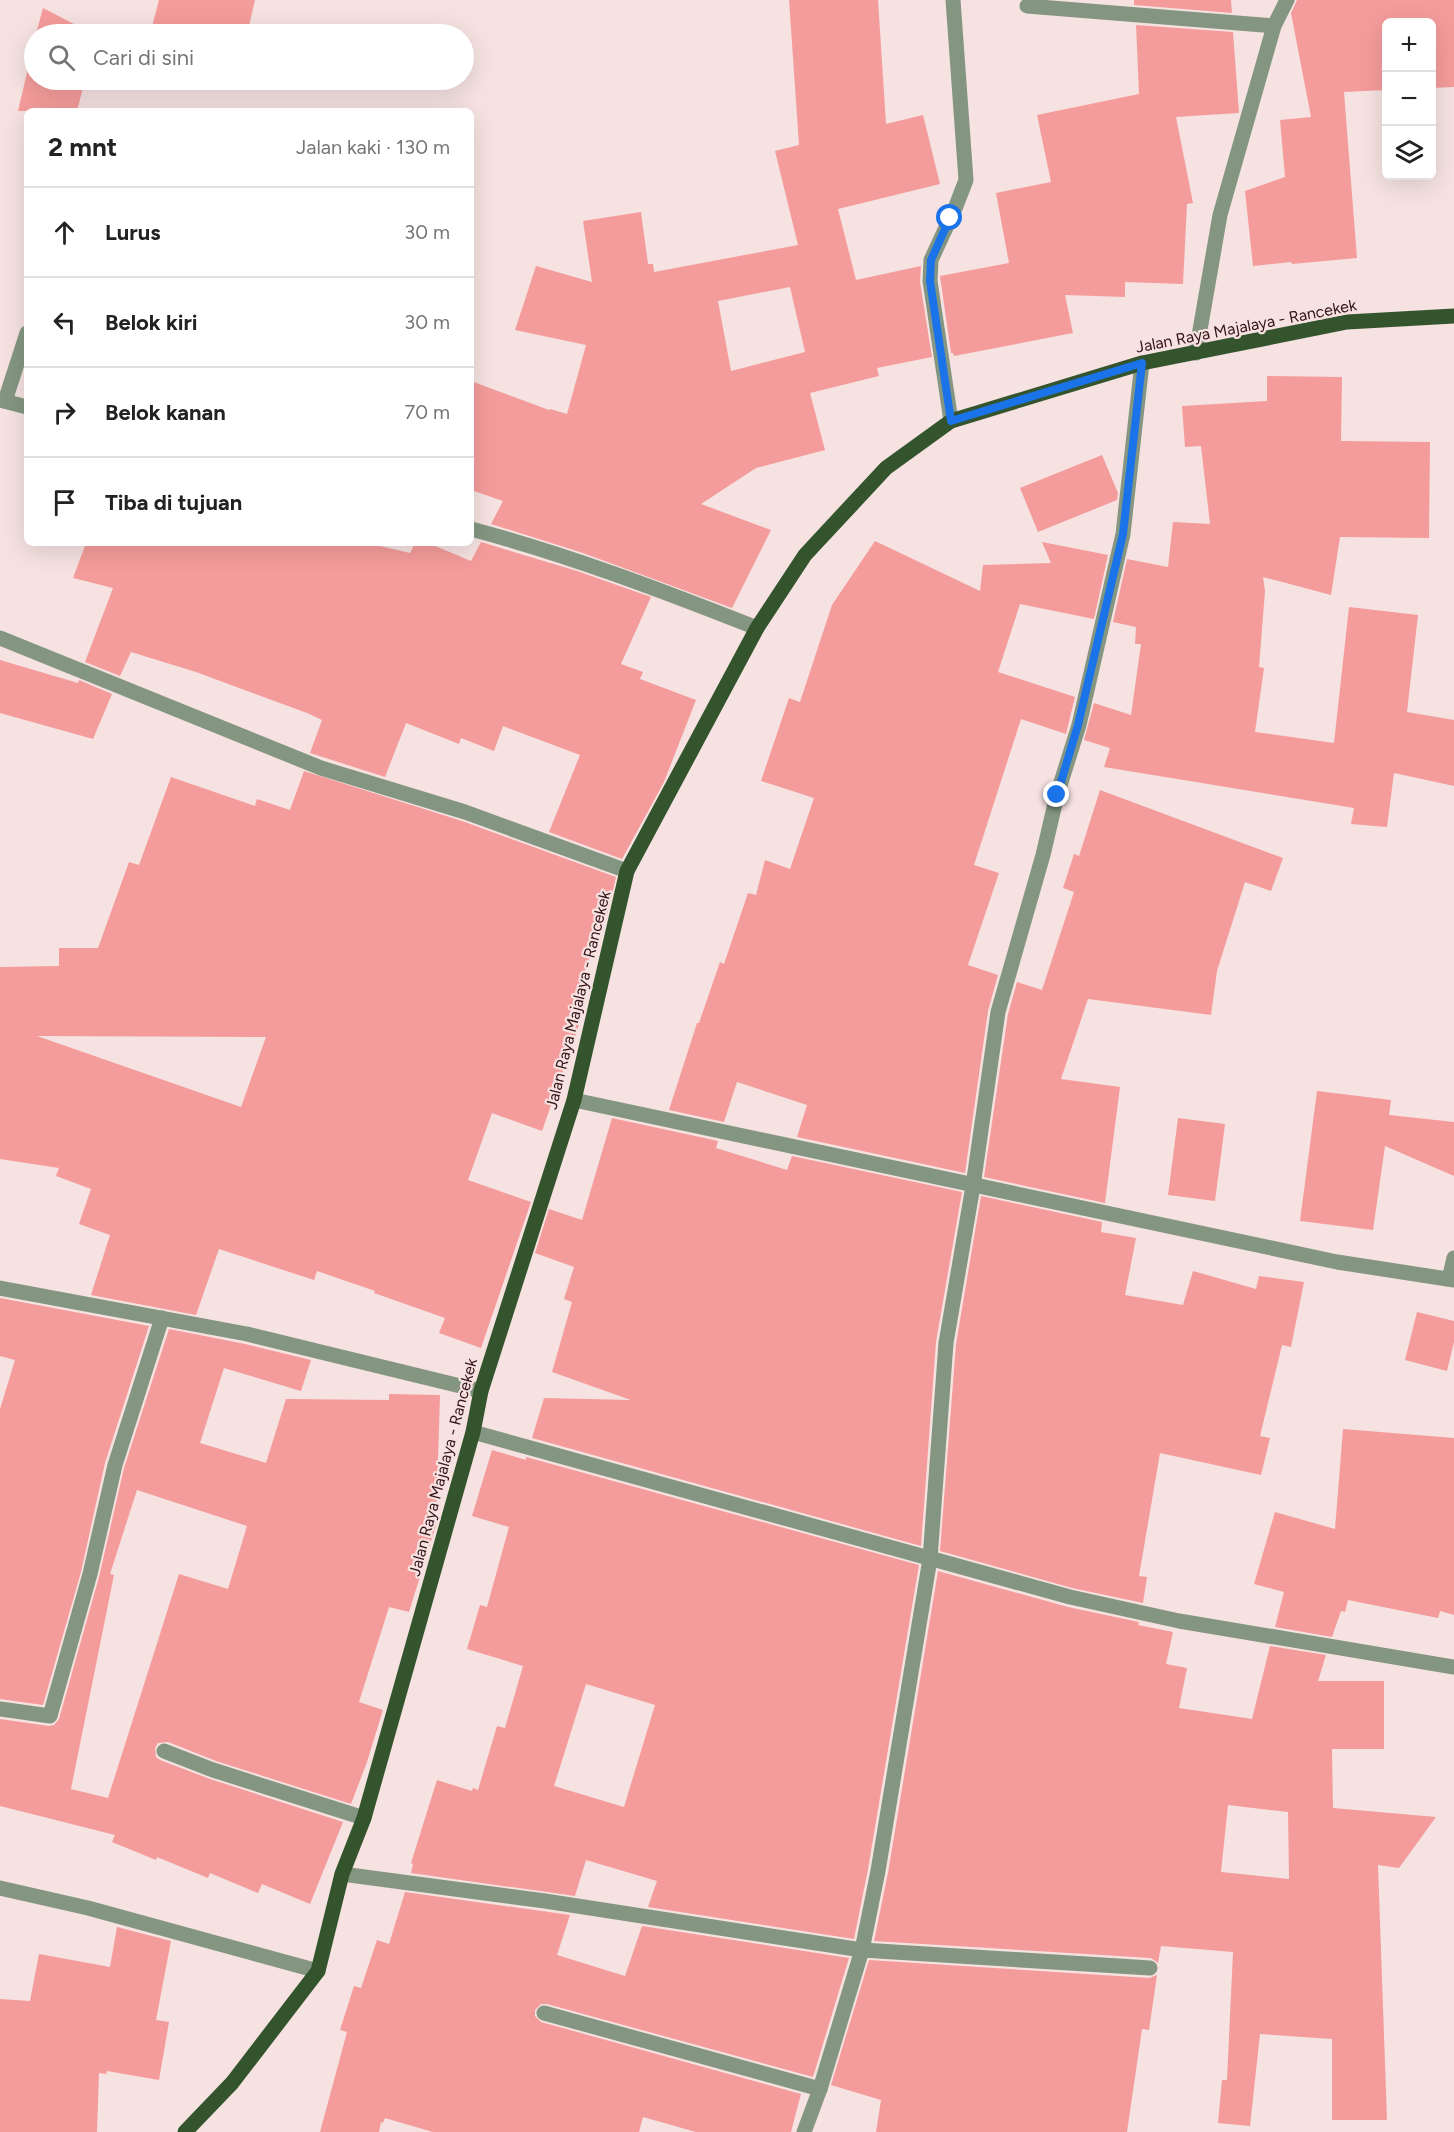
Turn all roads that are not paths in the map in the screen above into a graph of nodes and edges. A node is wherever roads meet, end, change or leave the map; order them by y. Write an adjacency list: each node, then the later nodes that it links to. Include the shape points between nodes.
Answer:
1 (953, 0): 11 (street, via 966,180 931,260 930,281)
2 (1287, 0): 4 (street)
3 (1027, 6): 4 (street)
4 (1274, 26): 7 (street, via 1220,215)
5 (1454, 316): 7 (main road, Jalan Raya Majalaya - Rancekek, via 1347,322)
6 (24, 341): 9 (street)
7 (1196, 353): 8 (main road, Jalan Raya Majalaya - Rancekek)
8 (1142, 363): 11 (main road, Jalan Raya Majalaya - Rancekek); 17 (street, via 1123,534 1078,725 998,1012)
9 (3, 400): 10 (street)
10 (24, 406)
11 (951, 421): 13 (main road, Jalan Raya Majalaya - Rancekek, via 886,468 805,555)
12 (474, 530): 13 (street, via 633,580)
13 (757, 628): 15 (main road, Jalan Raya Majalaya - Rancekek)
14 (0, 638): 15 (street, via 321,768 465,812)
15 (627, 871): 16 (main road, Jalan Raya Majalaya - Rancekek)
16 (574, 1100): 17 (street); 22 (main road, Jalan Raya Majalaya - Rancekek)
17 (973, 1186): 19 (street, via 1337,1262); 24 (street, via 946,1344)
18 (1454, 1258): 19 (street)
19 (1452, 1280)
20 (0, 1288): 21 (street)
21 (162, 1318): 22 (street, via 247,1334); 26 (street, via 115,1465 90,1574 50,1716)
22 (481, 1391): 23 (main road, Jalan Raya Majalaya - Rancekek)
23 (473, 1432): 24 (street); 28 (main road, Jalan Raya Majalaya - Rancekek)
24 (930, 1560): 25 (street, via 1179,1621); 31 (street)
25 (1454, 1667)
26 (0, 1709)
27 (164, 1751): 28 (street)
28 (364, 1818): 29 (main road, Jalan Raya Majalaya - Rancekek)
29 (342, 1874): 31 (street); 33 (main road, Jalan Raya Majalaya - Rancekek)
30 (0, 1888): 33 (street)
31 (862, 1950): 32 (street); 35 (street)
32 (1150, 1968)
33 (318, 1971): 36 (main road, Jalan Raya Majalaya - Rancekek, via 232,2083)
34 (544, 2013): 35 (street)
35 (820, 2089): 37 (street)
36 (185, 2132)
37 (804, 2132)

